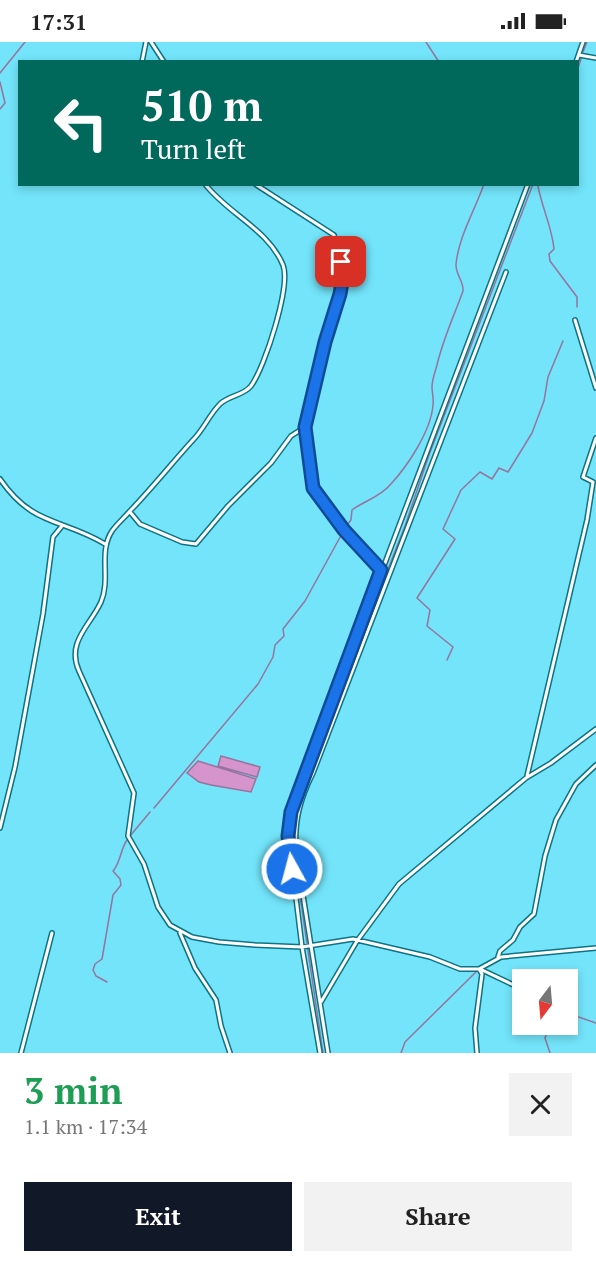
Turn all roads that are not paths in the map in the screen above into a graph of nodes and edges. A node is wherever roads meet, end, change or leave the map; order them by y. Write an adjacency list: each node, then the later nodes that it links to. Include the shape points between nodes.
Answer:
1 (146, 42): 6 (street)
2 (151, 42): 7 (street)
3 (583, 42): 4 (street)
4 (579, 55): 5 (street); 8 (street)
5 (596, 58)
6 (142, 60)
7 (163, 60)
8 (577, 60)
9 (207, 186): 18 (street, via 264,237 282,264 286,281 269,349 249,389 225,399)
10 (258, 186): 15 (street, via 334,235 337,242 343,277)
11 (527, 186): 21 (street)
12 (506, 272): 29 (street, via 301,798 294,828)
13 (575, 320): 14 (street)
14 (596, 388)
15 (305, 427): 18 (street, via 291,436 196,544 140,524); 21 (street, via 313,488)
16 (596, 438): 24 (street, via 583,477 593,482 587,520)
17 (0, 479): 19 (street, via 8,492 32,513)
18 (130, 512): 20 (street)
19 (62, 526): 20 (street); 25 (street, via 53,537 43,614)
20 (105, 544): 26 (street, via 101,601 76,647 75,662 134,793 128,836 144,864 162,916)
21 (381, 570): 30 (street, via 291,812 288,836)
22 (596, 729): 24 (street)
23 (596, 765): 32 (street, via 576,784 556,820 544,856 534,914)
24 (526, 778): 28 (street, via 399,884)
25 (0, 828)
26 (179, 931): 30 (street, via 219,942); 37 (street, via 195,968 216,1000)
27 (52, 933): 36 (street)
28 (357, 941): 29 (street); 33 (street, via 430,957 460,969); 35 (street)
29 (311, 945): 30 (street); 35 (street)
30 (302, 947): 38 (street)
31 (596, 948): 32 (street)
32 (498, 957): 33 (street)
33 (478, 969): 34 (street); 40 (street, via 482,974 475,1028)
34 (512, 984)
35 (320, 1003): 39 (street)
36 (21, 1053)
37 (230, 1053)
38 (320, 1053)
39 (328, 1053)
40 (477, 1053)

